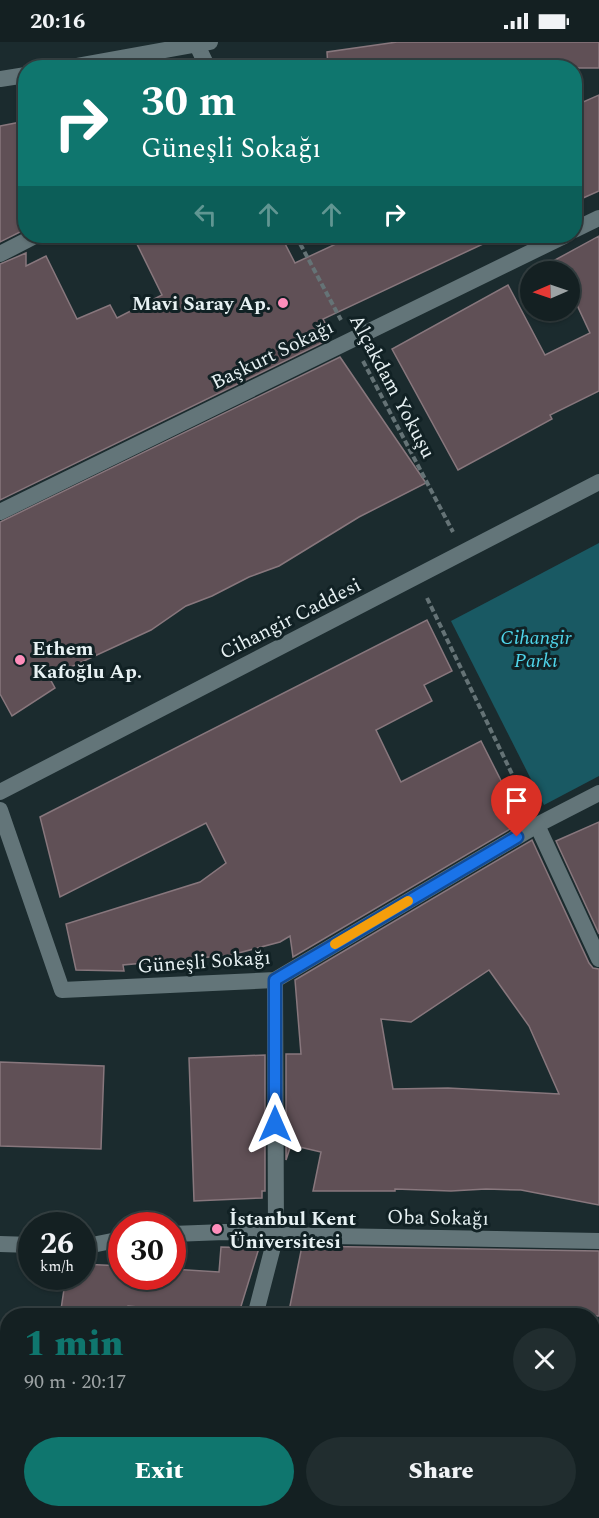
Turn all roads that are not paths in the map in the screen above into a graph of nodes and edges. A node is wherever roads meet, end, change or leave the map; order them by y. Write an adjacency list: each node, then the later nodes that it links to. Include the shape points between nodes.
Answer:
1 (203, 43): 2 (street); 3 (street)
2 (109, 60)
3 (206, 60)
4 (18, 77): 5 (street)
5 (0, 80)
6 (599, 218): 7 (street)
7 (582, 226)
8 (21, 243): 10 (street)
9 (550, 243): 12 (street, Başkurt Sokağı)
10 (0, 254)
11 (599, 482): 13 (street, Cihangir Caddesi)
12 (0, 512)
13 (0, 792)
14 (599, 793): 16 (street, Güneşli Sokağı)
15 (0, 810): 18 (street, Güneşli Sokağı, via 62,990)
16 (537, 825): 17 (street); 18 (street, Güneşli Sokağı)
17 (598, 957)
18 (275, 980): 20 (street)
19 (186, 1233): 20 (street, Oba Sokağı)
20 (276, 1235): 21 (street, Oba Sokağı); 24 (street)
21 (599, 1241)
22 (0, 1244): 23 (street)
23 (18, 1245)
24 (257, 1308)

